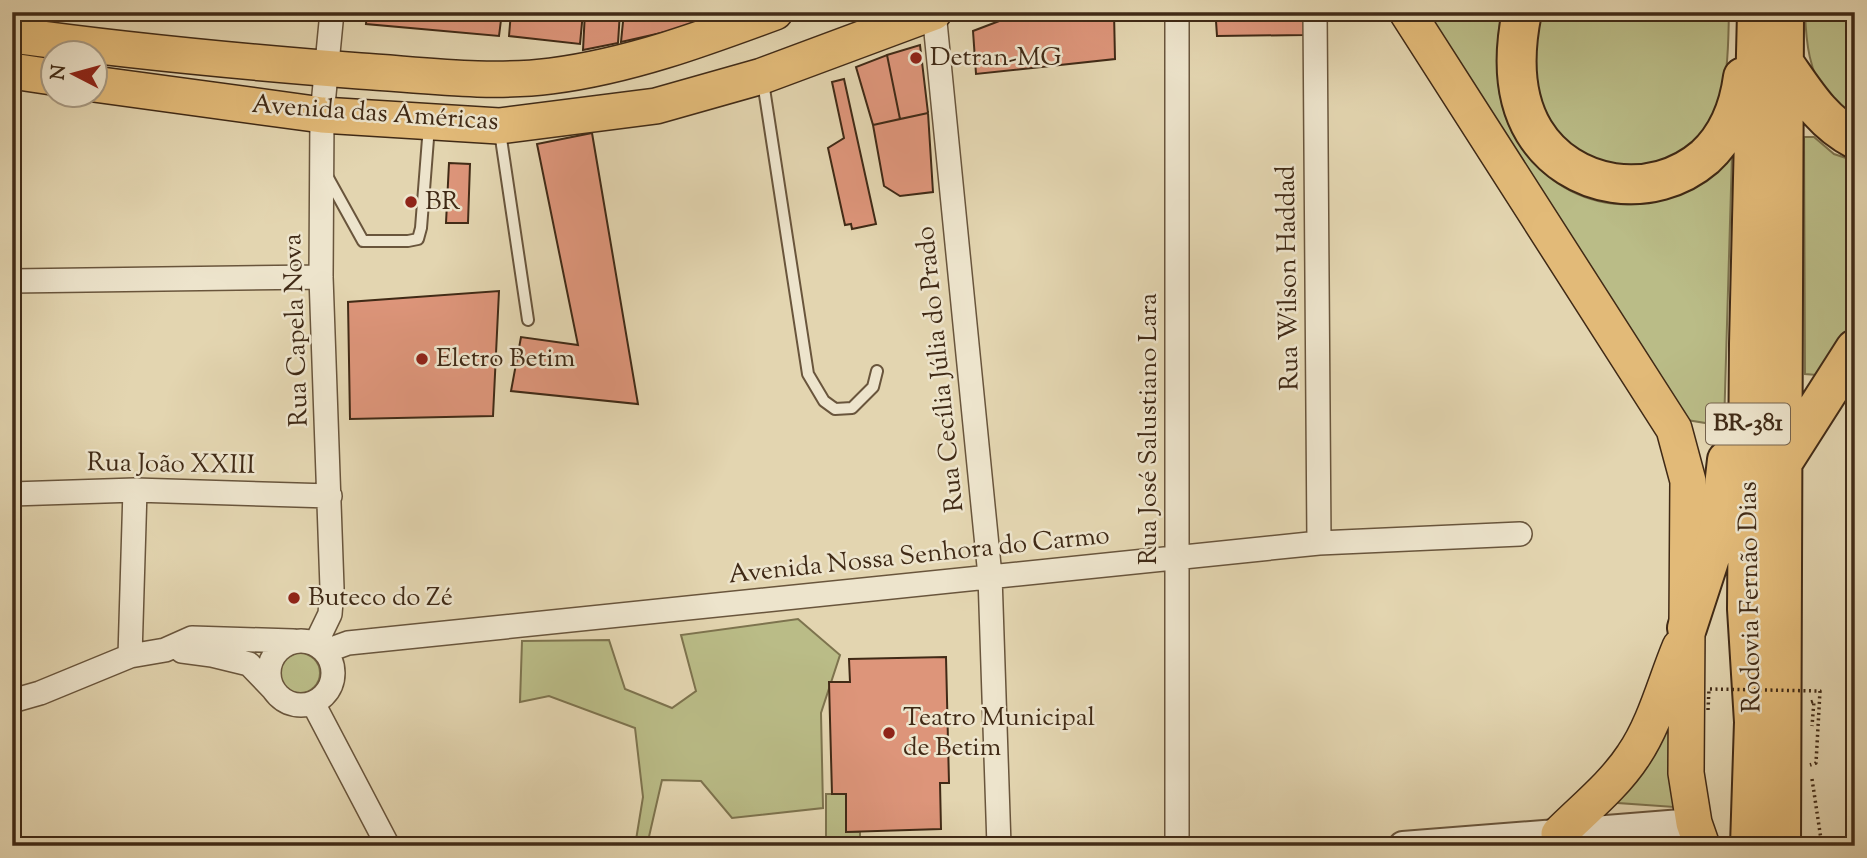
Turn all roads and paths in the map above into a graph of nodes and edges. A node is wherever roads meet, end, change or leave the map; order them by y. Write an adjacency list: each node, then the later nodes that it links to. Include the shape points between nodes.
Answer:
1 (934, 12): 17 (main road, Avenida das Américas); 38 (street, Rua Cecília Júlia do Prado)
2 (1177, 12): 37 (street, Rua José Salustiano Lara)
3 (1315, 12): 36 (street, Rua Wilson Haddad)
4 (1407, 12): 40 (main road, via 1674,429 1688,481)
5 (1522, 12): 6 (highway, via 1517,77 1534,131 1568,167 1589,178 1638,185 1685,171 1721,138 1741,89)
6 (1751, 12)
7 (1757, 12): 28 (highway, Rodovia Fernão Dias / BR-381)
8 (1784, 12): 13 (highway, Rodovia Fernão Dias / BR-381)
9 (326, 15): 14 (street, Rua Capela Nova)
10 (756, 15): 12 (main road, Avenida das Américas)
11 (12, 35): 14 (main road, Avenida das Américas)
12 (649, 57): 14 (main road, Avenida das Américas, via 551,76 509,79); 19 (main road, via 639,68 637,86)
13 (1784, 63): 23 (highway, via 1822,117); 31 (highway, Rodovia Fernão Dias / BR-381)
14 (327, 69): 20 (street, Rua Capela Nova)
15 (12, 71): 16 (main road)
16 (38, 75)
17 (762, 76): 19 (main road, Avenida das Américas); 30 (lane, via 808,374 835,410 852,408 873,387)
18 (108, 86): 20 (main road, Avenida das Américas)
19 (656, 106): 22 (main road, Avenida das Américas)
20 (322, 115): 21 (main road, Avenida das Américas); 24 (street, Rua Capela Nova)
21 (430, 123): 22 (main road, Avenida das Américas); 24 (lane, via 418,239 363,241)
22 (499, 126): 27 (lane)
23 (1855, 139)
24 (323, 167): 25 (street, Rua Capela Nova)
25 (321, 277): 26 (street); 34 (street, Rua Capela Nova)
26 (12, 281)
27 (528, 320)
28 (1749, 344): 39 (highway, Rodovia Fernão Dias / BR-381); 40 (highway, via 1724,471 1719,530)
29 (1851, 362): 31 (highway)
30 (877, 371)
31 (1783, 463): 59 (highway, Rodovia Fernão Dias / BR-381)
32 (135, 490): 33 (street, Rua João XXIII); 34 (street, Rua João XXIII); 44 (street)
33 (12, 494)
34 (330, 496): 42 (street, Rua Capela Nova, via 332,588)
35 (1520, 534): 36 (street, Avenida Nossa Senhora do Carmo)
36 (1320, 543): 37 (street, Avenida Nossa Senhora do Carmo)
37 (1177, 558): 38 (street, Avenida Nossa Senhora do Carmo); 55 (street, Rua José Salustiano Lara)
38 (990, 576): 42 (street, Avenida Nossa Senhora do Carmo); 54 (street, Rua Cecília Júlia do Prado)
39 (1747, 609): 57 (highway, via 1732,698); 58 (highway, Rodovia Fernão Dias / BR-381, via 1754,722)
40 (1687, 628): 50 (main road, via 1633,757); 51 (main road, via 1686,772)
41 (293, 641): 42 (street); 43 (street, via 192,638); 45 (street, via 271,660)
42 (321, 647): 47 (street, via 332,663 332,681 324,696)
43 (165, 649): 44 (street); 45 (street, via 249,664)
44 (130, 656): 46 (street)
45 (274, 690): 47 (street, via 289,703)
46 (12, 701)
47 (313, 703): 53 (street)
48 (1708, 710): 49 (path, bridge, via 1709,689 1820,691 1816,763)
49 (1810, 765)
50 (1559, 834): 51 (street); 52 (street)
51 (1698, 835)
52 (1450, 844): 56 (street)
53 (388, 846)
54 (999, 846)
55 (1177, 846)
56 (1403, 846)
57 (1727, 846)
58 (1750, 846)
59 (1781, 846)

